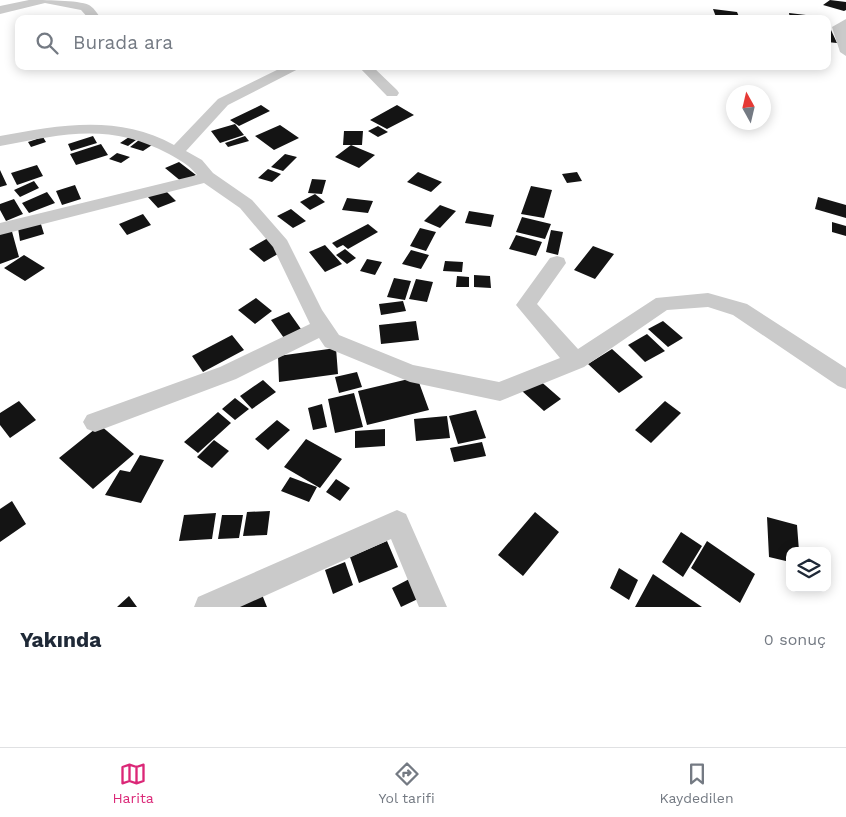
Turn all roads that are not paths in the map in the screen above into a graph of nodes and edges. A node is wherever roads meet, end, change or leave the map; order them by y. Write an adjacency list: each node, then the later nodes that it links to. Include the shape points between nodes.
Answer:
1 (0, 10): 2 (street, via 45,0 85,7)
2 (92, 15)
3 (846, 23): 4 (street, via 838,27)
4 (846, 52)
5 (287, 70): 9 (street, via 223,102)
6 (368, 70): 7 (street)
7 (392, 93)
8 (0, 141): 9 (street, via 86,128 126,130)
9 (176, 152): 10 (street, via 196,163)
10 (207, 177): 11 (street); 13 (street, via 246,204 281,244)
11 (0, 229)
12 (557, 263): 14 (street, via 526,305)
13 (322, 327): 14 (street, via 332,341 410,373 500,392); 16 (street, via 228,374)
14 (576, 361): 15 (street, via 663,303 708,300 740,309)
15 (846, 380)
16 (95, 422)
17 (208, 607): 18 (street, via 397,524)
18 (433, 607)

